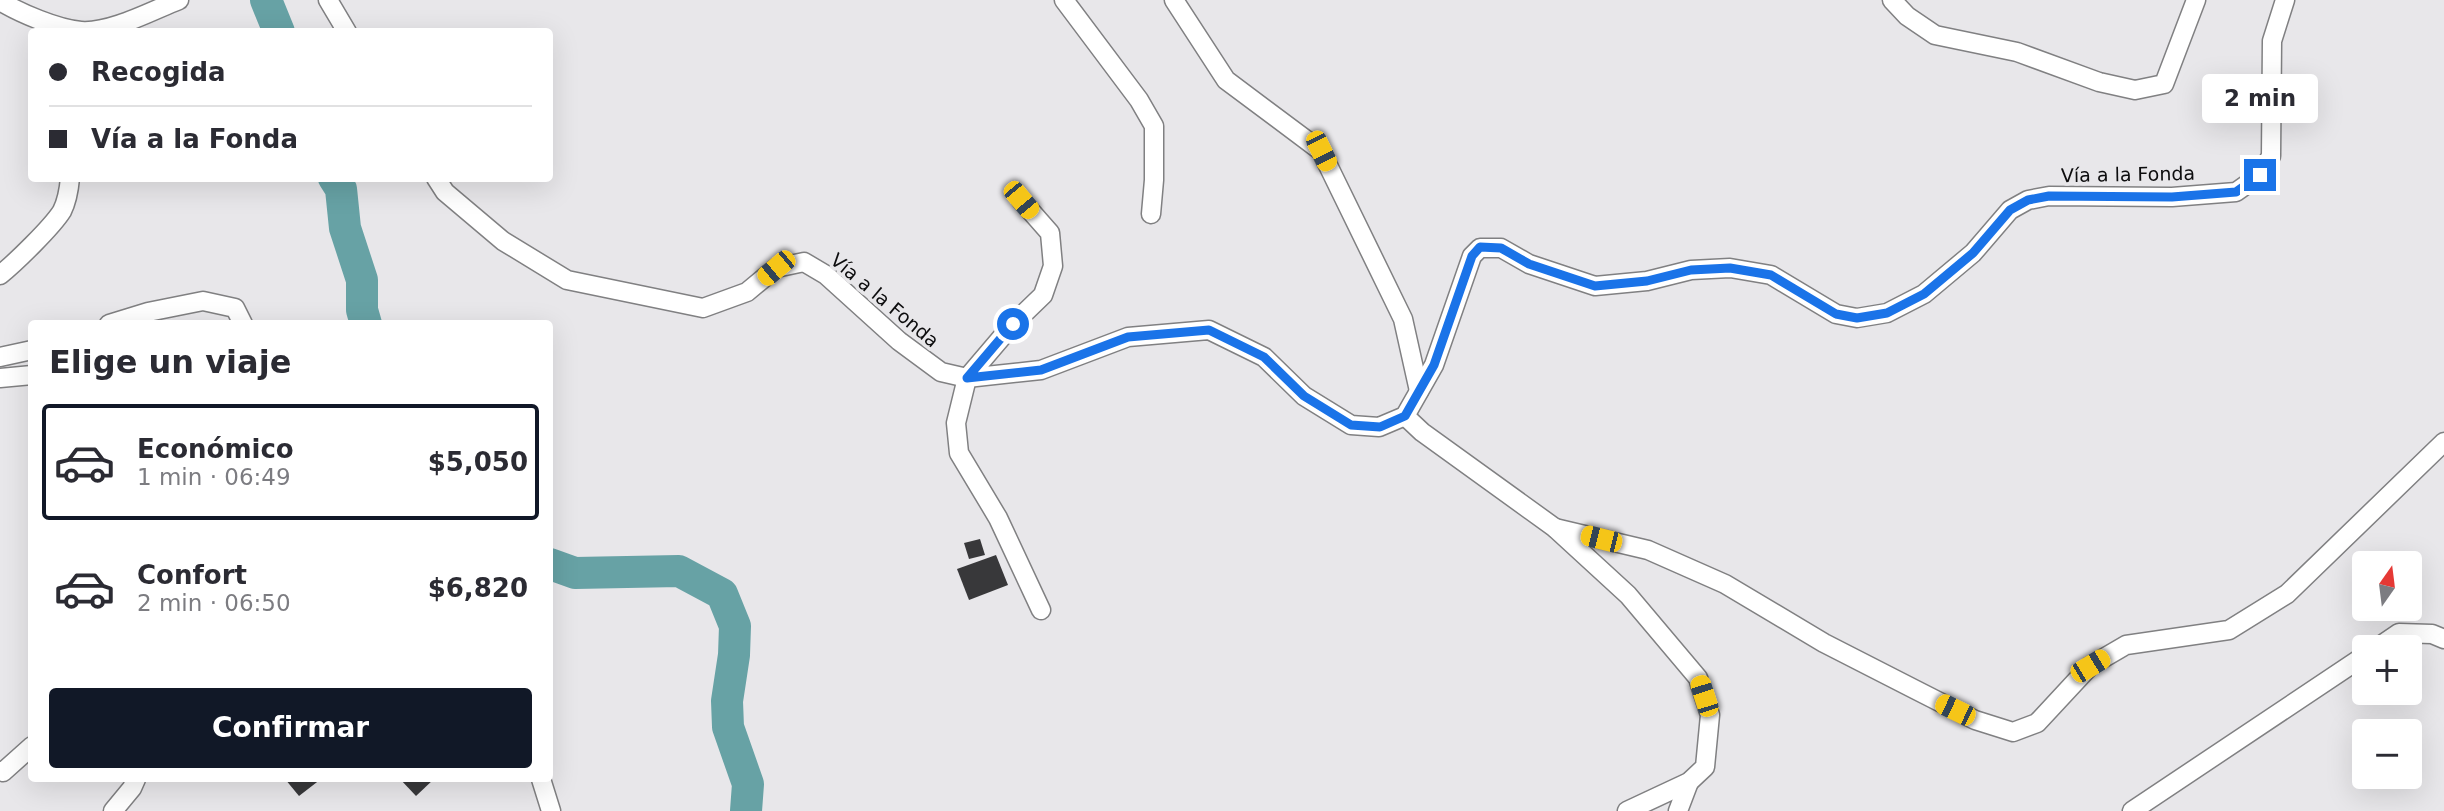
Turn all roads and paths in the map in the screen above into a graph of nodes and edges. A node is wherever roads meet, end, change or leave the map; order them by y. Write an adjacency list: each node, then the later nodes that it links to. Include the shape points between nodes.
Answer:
1 (179, 0): 10 (street)
2 (328, 0): 11 (street)
3 (1064, 0): 15 (street, via 1154,126)
4 (1174, 0): 24 (street, via 1226,80 1321,151 1403,319)
5 (1892, 0): 6 (street, via 1935,35 2017,52 2135,90 2164,84)
6 (2196, 0)
7 (2285, 0): 24 (street, Vía a la Fonda, via 2272,41 2271,156 2260,175 2236,192 2028,200 2010,210 1973,253 1924,294 1887,313 1857,318 1836,314 1771,275 1730,268 1691,270 1647,281 1595,286 1529,264 1501,248 1480,247 1472,256 1434,365)
8 (0, 1): 9 (street, via 23,14)
9 (72, 28)
10 (102, 28)
11 (345, 28)
12 (70, 182): 16 (street, via 61,212)
13 (439, 182): 23 (street, Vía a la Fonda, via 503,241 568,280 703,308 747,292 776,268 804,262 826,275 941,372)
14 (1021, 200): 23 (street, via 1050,233 1053,266 1043,295)
15 (1151, 214)
16 (0, 275)
17 (122, 320): 18 (street, via 203,301 235,308)
18 (241, 320)
19 (28, 351): 20 (street)
20 (0, 357)
21 (28, 375): 22 (street)
22 (0, 378)
23 (967, 378): 25 (street, Vía a la Fonda, via 1041,370 1128,337 1209,330 1264,357 1304,396 1351,425 1380,427); 28 (street, via 956,423 959,453 998,518)
24 (1419, 391): 25 (street, Vía a la Fonda)
25 (1405, 416): 27 (street)
26 (2444, 442): 27 (street, via 2287,594 2229,630 2126,645 2090,666 2037,723 2012,732 1975,720 1824,643 1725,583 1647,550)
27 (1555, 528): 36 (street, via 1628,596 1698,678 1710,715 1705,767)
28 (1041, 610)
29 (2396, 635): 30 (street, via 2432,634)
30 (2444, 639)
31 (2352, 664): 41 (street)
32 (28, 750): 33 (street)
33 (0, 771)
34 (135, 782): 37 (street)
35 (542, 782): 38 (street)
36 (1689, 782): 39 (street); 40 (street)
37 (114, 811)
38 (551, 811)
39 (1627, 811)
40 (1678, 811)
41 (2133, 811)

